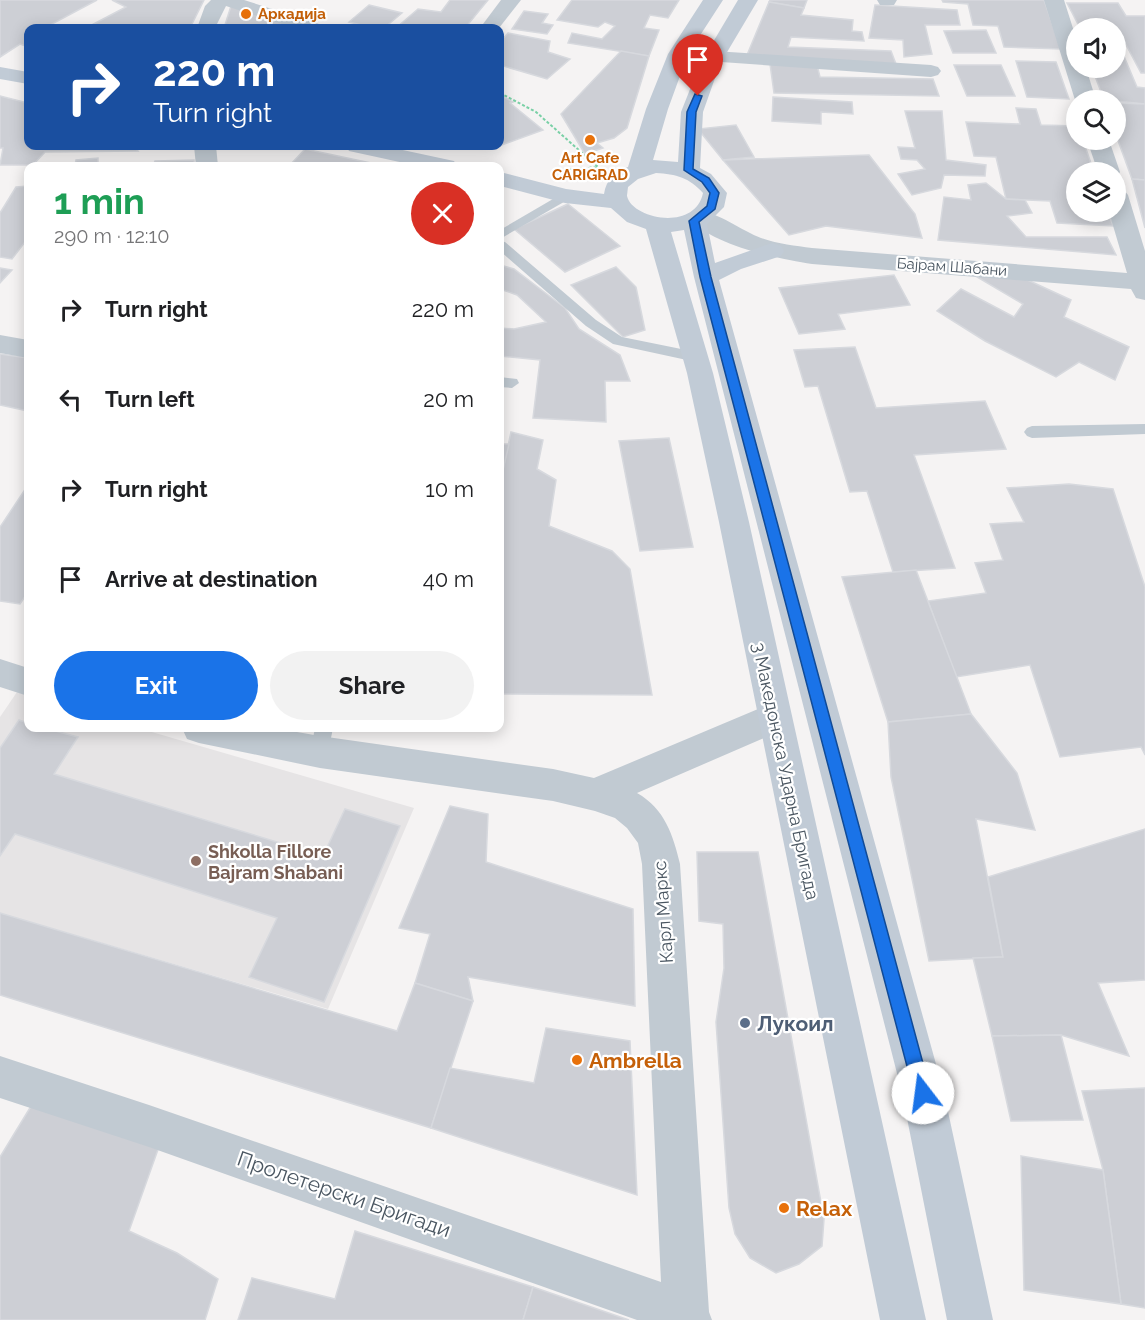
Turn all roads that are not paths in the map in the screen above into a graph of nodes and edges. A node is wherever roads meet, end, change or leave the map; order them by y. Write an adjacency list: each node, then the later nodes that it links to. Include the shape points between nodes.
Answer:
1 (224, 0): 6 (street, via 215,6); 7 (street)
2 (511, 0): 8 (street)
3 (712, 0): 16 (street, via 678,54)
4 (748, 0): 9 (street)
5 (1054, 0): 13 (street)
6 (208, 24)
7 (299, 24)
8 (492, 24)
9 (714, 57): 10 (street); 17 (street, via 692,112)
10 (931, 71)
11 (0, 73): 12 (street)
12 (24, 77)
13 (1083, 90)
14 (375, 150): 15 (street)
15 (428, 162)
16 (639, 169): 17 (street, via 672,166); 19 (street, via 626,176)
17 (688, 170): 21 (street, via 706,180 715,193)
18 (504, 180): 20 (street)
19 (617, 193): 20 (street); 23 (street, via 628,214)
20 (559, 194): 24 (lane)
21 (702, 215): 23 (street); 26 (street, Бајрам Шабани, via 726,233); 27 (street)
22 (1124, 222): 28 (street)
23 (657, 225): 31 (street, 3 Македонска Ударна Бригада)
24 (504, 232)
25 (504, 248): 31 (lane, via 591,323 618,341)
26 (766, 249): 27 (street); 28 (street, Бајрам Шабани)
27 (706, 277): 43 (street, via 923,1093)
28 (1144, 285)
29 (0, 344): 30 (street)
30 (24, 348)
31 (696, 357): 36 (street, 3 Македонска Ударна Бригада)
32 (1145, 429): 33 (lane)
33 (1032, 432)
34 (0, 673): 35 (street)
35 (24, 681)
36 (775, 717): 39 (street); 42 (street, 3 Македонска Ударна Бригада)
37 (240, 732): 38 (street, Карл Маркс)
38 (322, 740): 39 (street, Карл Маркс)
39 (595, 795): 41 (street, Карл Маркс, via 627,806 640,816 655,836 661,864)
40 (0, 1077): 41 (street, Пролетерски Бригади)
41 (688, 1317)
42 (903, 1320)
43 (970, 1320)

